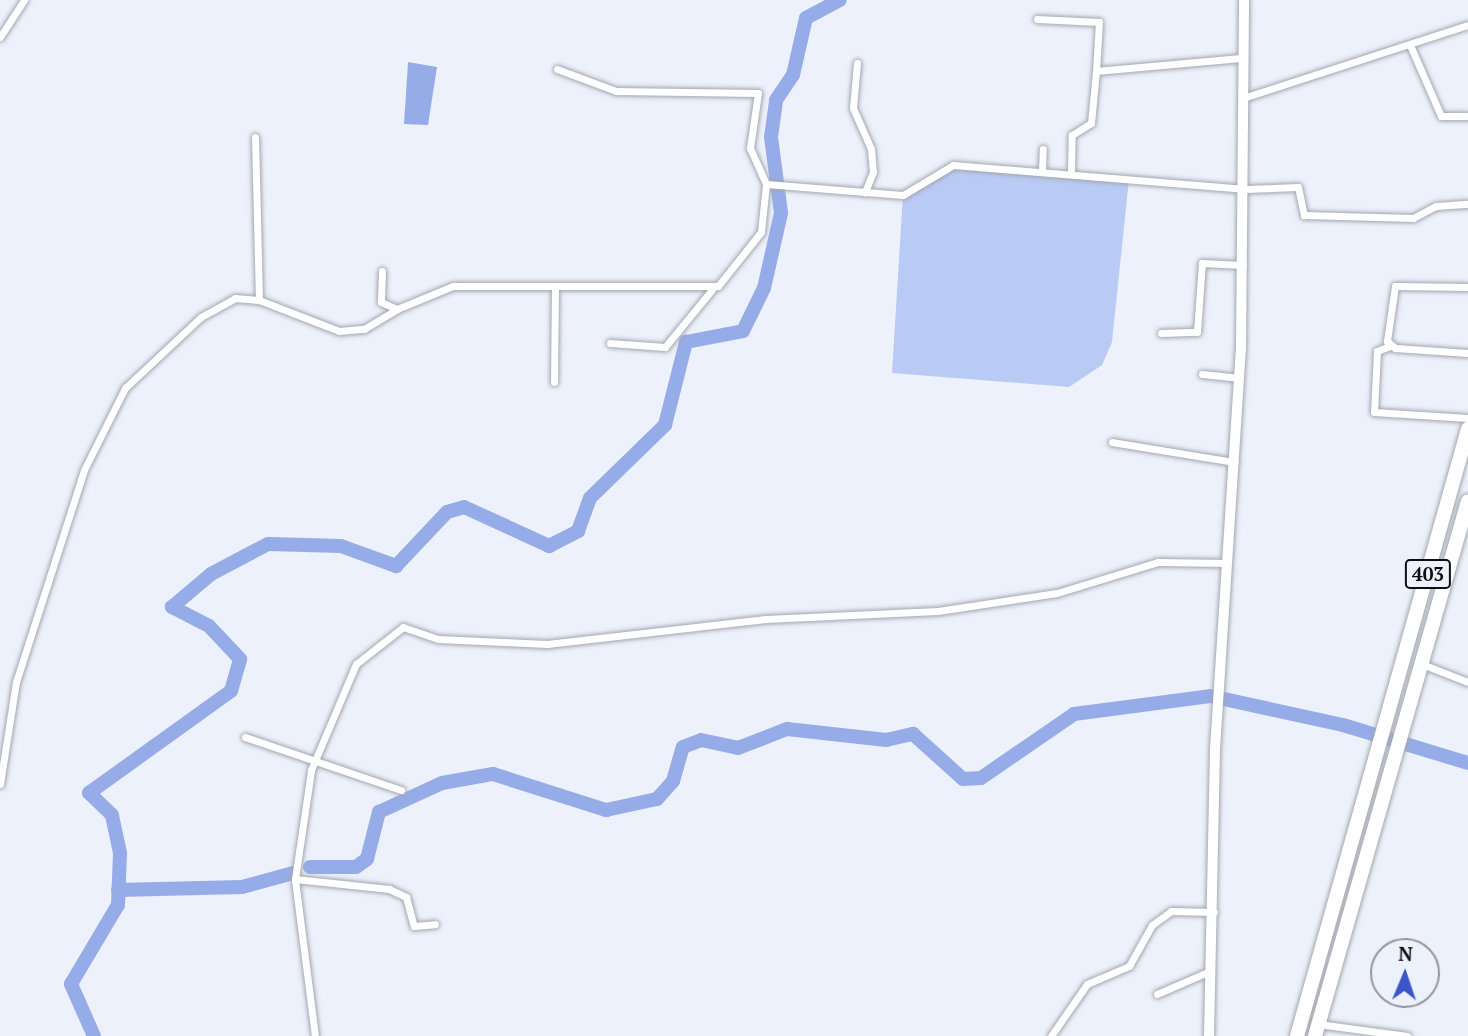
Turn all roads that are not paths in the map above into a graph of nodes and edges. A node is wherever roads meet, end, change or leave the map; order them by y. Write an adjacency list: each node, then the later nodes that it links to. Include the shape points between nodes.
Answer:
1 (24, 0): 5 (street)
2 (1244, 0): 7 (street)
3 (1037, 19): 10 (street, via 1099,22)
4 (1468, 25): 6 (street)
5 (0, 37)
6 (1410, 45): 11 (street); 12 (street, via 1441,116)
7 (1243, 58): 10 (street); 11 (street)
8 (857, 63): 19 (street, via 853,108 871,149 873,172)
9 (557, 69): 17 (street, via 616,91 758,93 750,148)
10 (1096, 71): 16 (street, via 1091,123 1072,135)
11 (1243, 98): 18 (street)
12 (1468, 116)
13 (255, 137): 26 (street)
14 (1043, 149): 15 (street)
15 (1042, 172): 16 (street); 19 (street, via 953,165 903,195)
16 (1071, 174): 18 (street)
17 (766, 184): 19 (street); 24 (street, via 761,232)
18 (1246, 188): 20 (street, via 1298,187 1304,215 1413,218 1436,206); 21 (street)
19 (865, 192)
20 (1468, 204)
21 (1244, 265): 28 (street, via 1202,263 1197,332); 33 (street)
22 (382, 271): 27 (street, via 381,302)
23 (555, 286): 24 (street); 27 (street, via 453,286); 34 (street)
24 (715, 286): 29 (street, via 665,347)
25 (1468, 287): 30 (street, via 1395,286)
26 (259, 300): 27 (street, via 339,331 364,329); 45 (street, via 235,298 201,317 125,388 84,470 16,682)
27 (397, 309)
28 (1161, 333)
29 (610, 343)
30 (1390, 346): 31 (street); 35 (street, via 1377,351 1374,412)
31 (1468, 353)
32 (1202, 374): 33 (street)
33 (1238, 378): 38 (street)
34 (554, 382)
35 (1468, 418)
36 (1468, 429): 56 (highway, 403)
37 (1112, 442): 38 (street)
38 (1234, 462): 40 (street)
39 (1468, 501): 41 (highway, 403)
40 (1227, 563): 44 (street, via 1158,562 1057,593 938,611 766,619 547,644 438,639 403,627 356,664); 48 (street, via 1218,698)
41 (1422, 664): 42 (street); 52 (highway, 403)
42 (1468, 682)
43 (245, 737): 44 (street)
44 (315, 757): 46 (street); 47 (street)
45 (0, 784)
46 (401, 790)
47 (295, 879): 49 (street, via 389,889 406,897 414,926); 53 (street)
48 (1214, 912): 50 (street); 54 (street, via 1171,911 1152,925 1129,966 1087,984)
49 (435, 924)
50 (1210, 971): 51 (street); 55 (street)
51 (1157, 994)
52 (1317, 1030): 57 (street)
53 (315, 1036)
54 (1051, 1036)
55 (1209, 1036)
56 (1297, 1036)
57 (1407, 1036)

